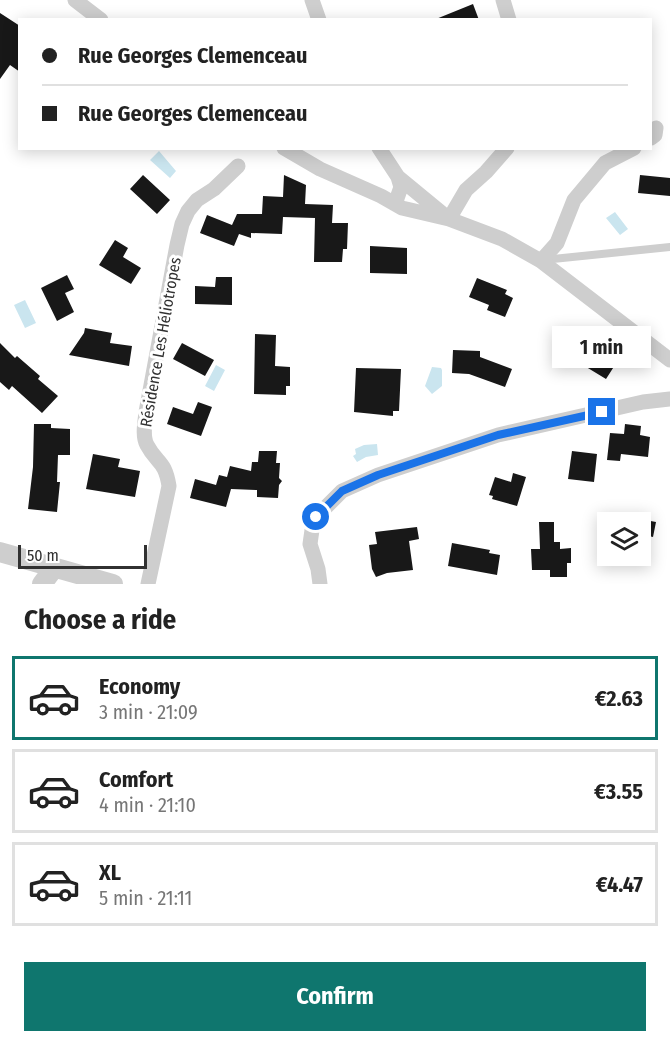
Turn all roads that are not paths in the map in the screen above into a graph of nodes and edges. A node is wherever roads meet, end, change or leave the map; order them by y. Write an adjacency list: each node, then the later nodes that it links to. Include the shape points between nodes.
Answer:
1 (75, 0): 4 (street)
2 (312, 0): 5 (street)
3 (503, 0): 6 (street)
4 (98, 18)
5 (318, 18)
6 (508, 18)
7 (288, 150): 13 (street)
8 (380, 150): 12 (street)
9 (505, 150): 14 (street, via 466,190)
10 (630, 150): 16 (street, via 606,163 574,200 557,243)
11 (238, 166): 22 (street, Résidence Les Héliotropes, via 188,210 177,244 144,430 146,444 167,471 169,486)
12 (398, 177): 13 (street, via 401,187); 14 (street)
13 (395, 204): 14 (street)
14 (449, 219): 16 (street, via 502,239)
15 (670, 247): 16 (lane)
16 (541, 261): 17 (street)
17 (670, 360)
18 (670, 399): 23 (street, via 498,435 342,491 316,517 312,530 310,544)
19 (0, 552): 20 (street)
20 (48, 576): 21 (street)
21 (107, 583)
22 (148, 584)
23 (320, 584)

